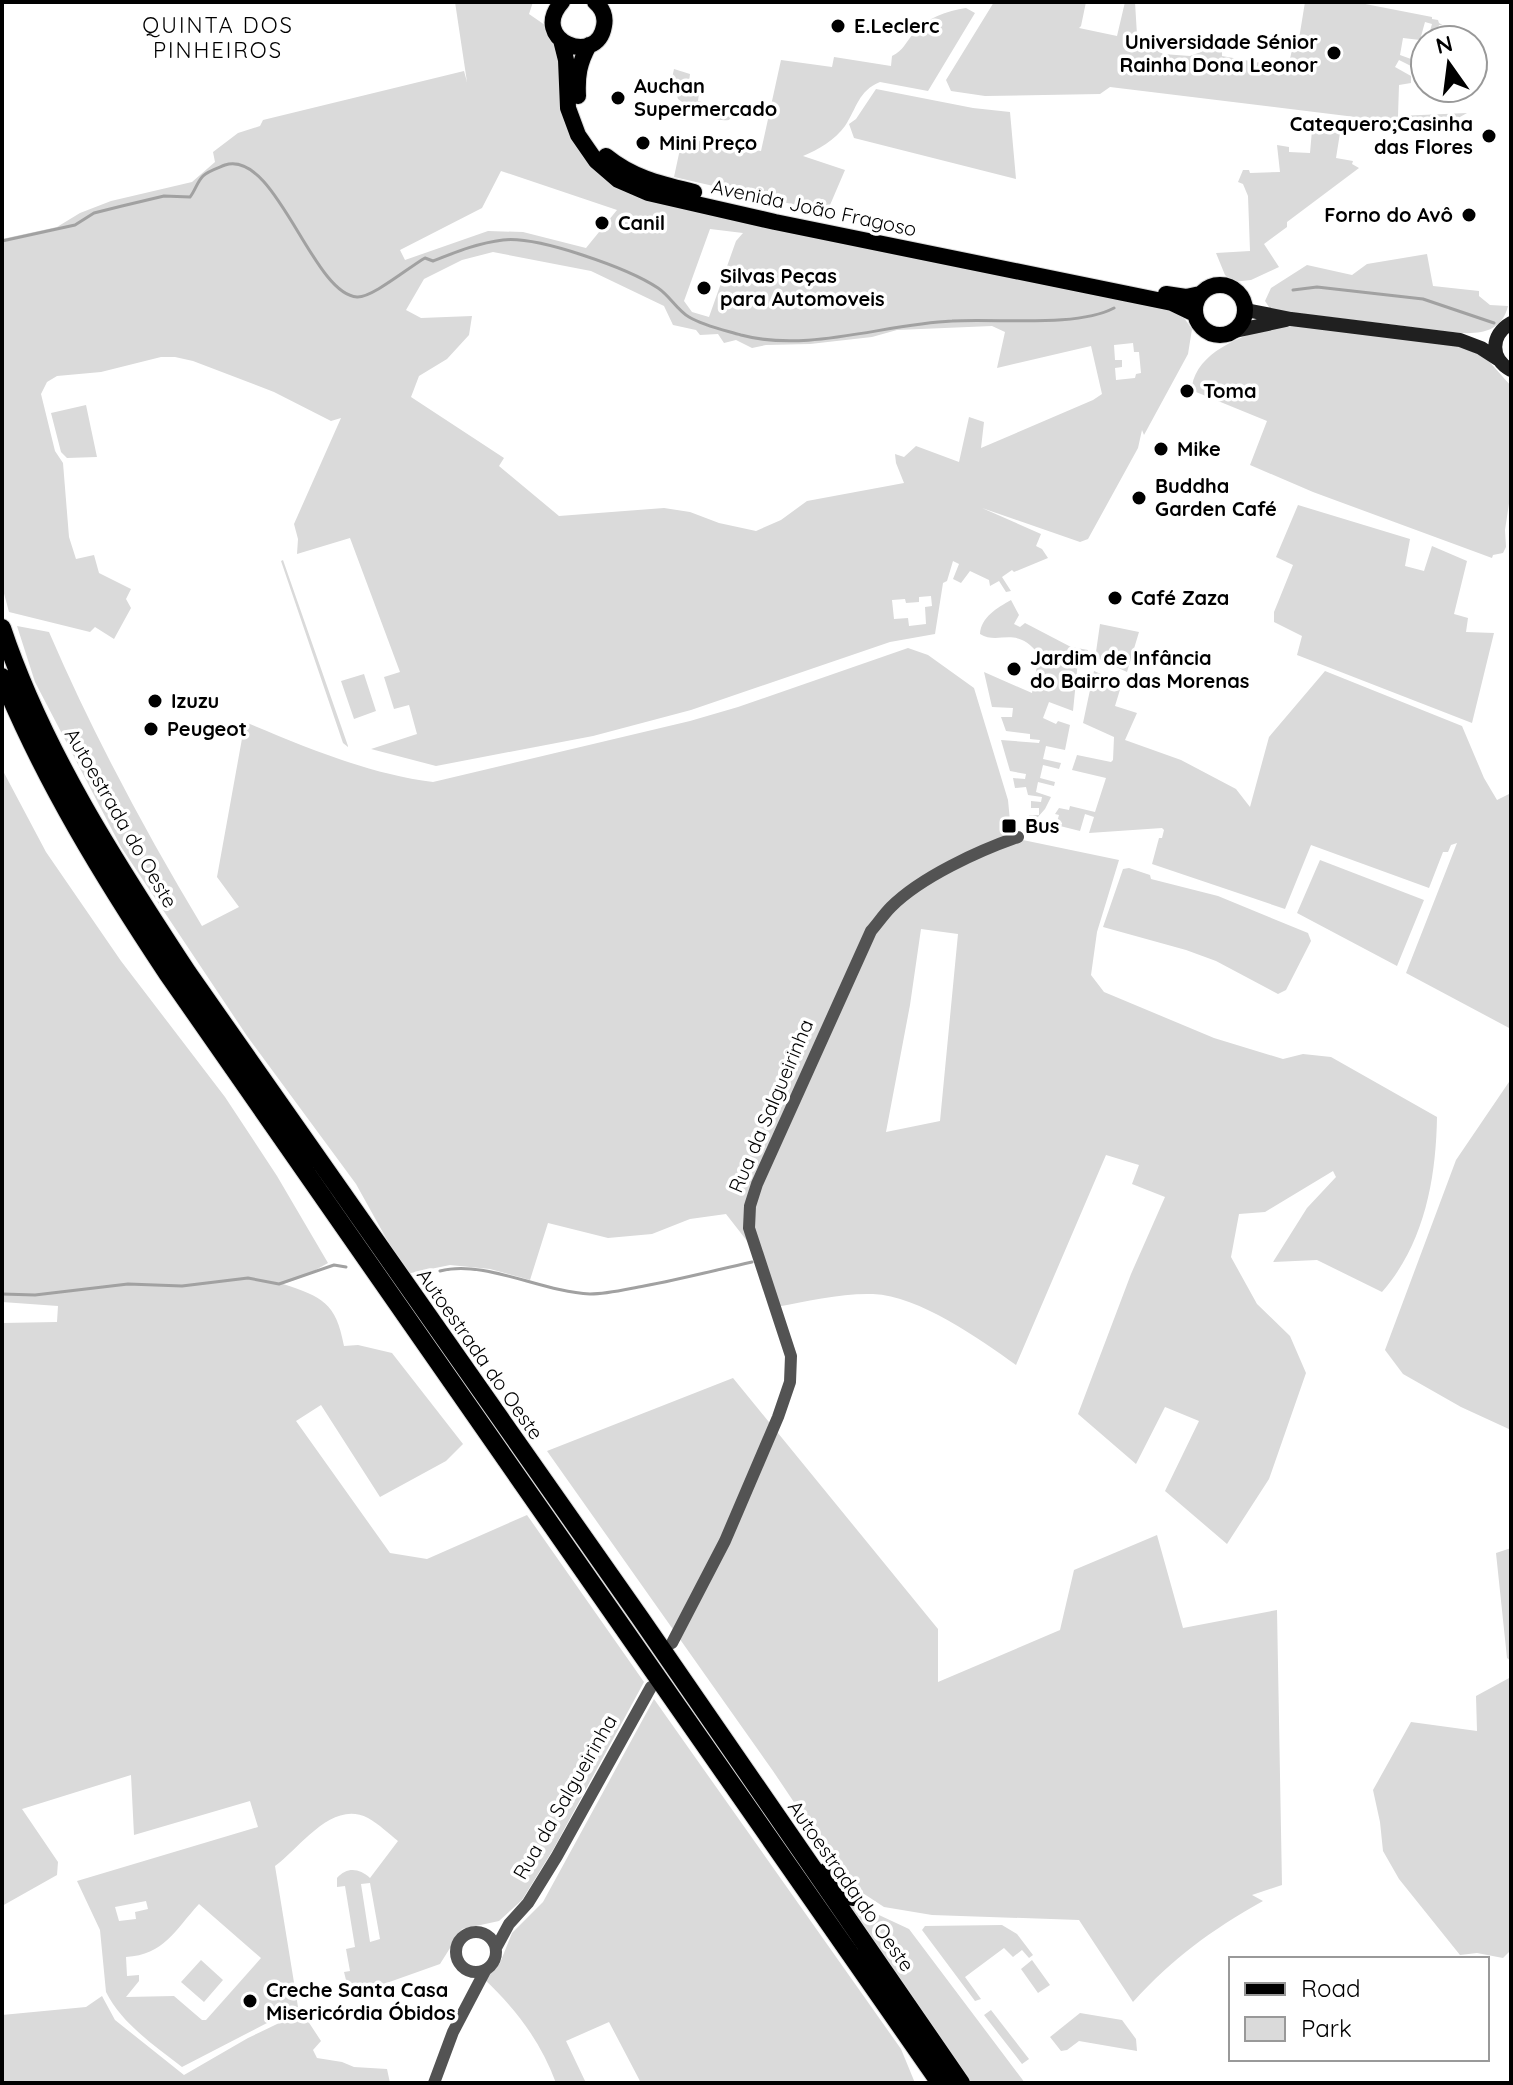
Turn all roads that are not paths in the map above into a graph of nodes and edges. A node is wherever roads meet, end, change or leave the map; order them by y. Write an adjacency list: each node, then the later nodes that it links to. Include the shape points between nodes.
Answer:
1 (562, 2): 3 (main road, Avenida João Fragoso, via 553,18)
2 (601, 5): 4 (main road, Avenida João Fragoso, via 602,33)
3 (561, 40): 4 (main road, via 575,47); 6 (main road, Avenida João Fragoso, via 568,108 578,135 618,180 648,193)
4 (589, 45): 6 (main road, Avenida João Fragoso, via 577,78 578,105 604,154 624,171 650,182)
5 (1200, 294): 6 (main road); 7 (main road, via 1215,285 1227,286 1242,297); 8 (main road)
6 (1166, 298): 8 (main road)
7 (1246, 310): 9 (main road); 11 (main road)
8 (1195, 314): 11 (main road, via 1212,335)
9 (1291, 319): 11 (main road); 12 (main road)
10 (1506, 327): 12 (main road); 13 (main road, via 1495,345)
11 (1235, 331)
12 (1460, 340): 13 (main road)
13 (1498, 359): 14 (main road)
14 (1511, 370)
15 (2, 628): 20 (highway, Autoestrada do Oeste, via 57,759 124,874)
16 (2, 677): 28 (highway, Autoestrada do Oeste, via 55,790 135,926)
17 (1018, 837): 18 (street, Rua da Salgueirinha, via 927,881 892,906 871,931 757,1184 749,1228 791,1356 790,1382 725,1541)
18 (672, 1643)
19 (651, 1687): 22 (street, Rua da Salgueirinha, via 557,1856)
20 (724, 1743): 21 (highway, via 760,1781 834,1882); 32 (highway, Autoestrada do Oeste)
21 (853, 1897)
22 (509, 1924): 23 (street, Rua da Salgueirinha); 24 (street, Rua da Salgueirinha)
23 (486, 1934): 24 (street); 25 (street, via 474,1932 459,1941 457,1959)
24 (496, 1948): 26 (street)
25 (468, 1971): 26 (street); 27 (street)
26 (485, 1971): 27 (street)
27 (474, 1988): 29 (street)
28 (898, 2023): 30 (highway); 31 (highway, Autoestrada do Oeste)
29 (434, 2083)
30 (929, 2083)
31 (940, 2083)
32 (961, 2083)

